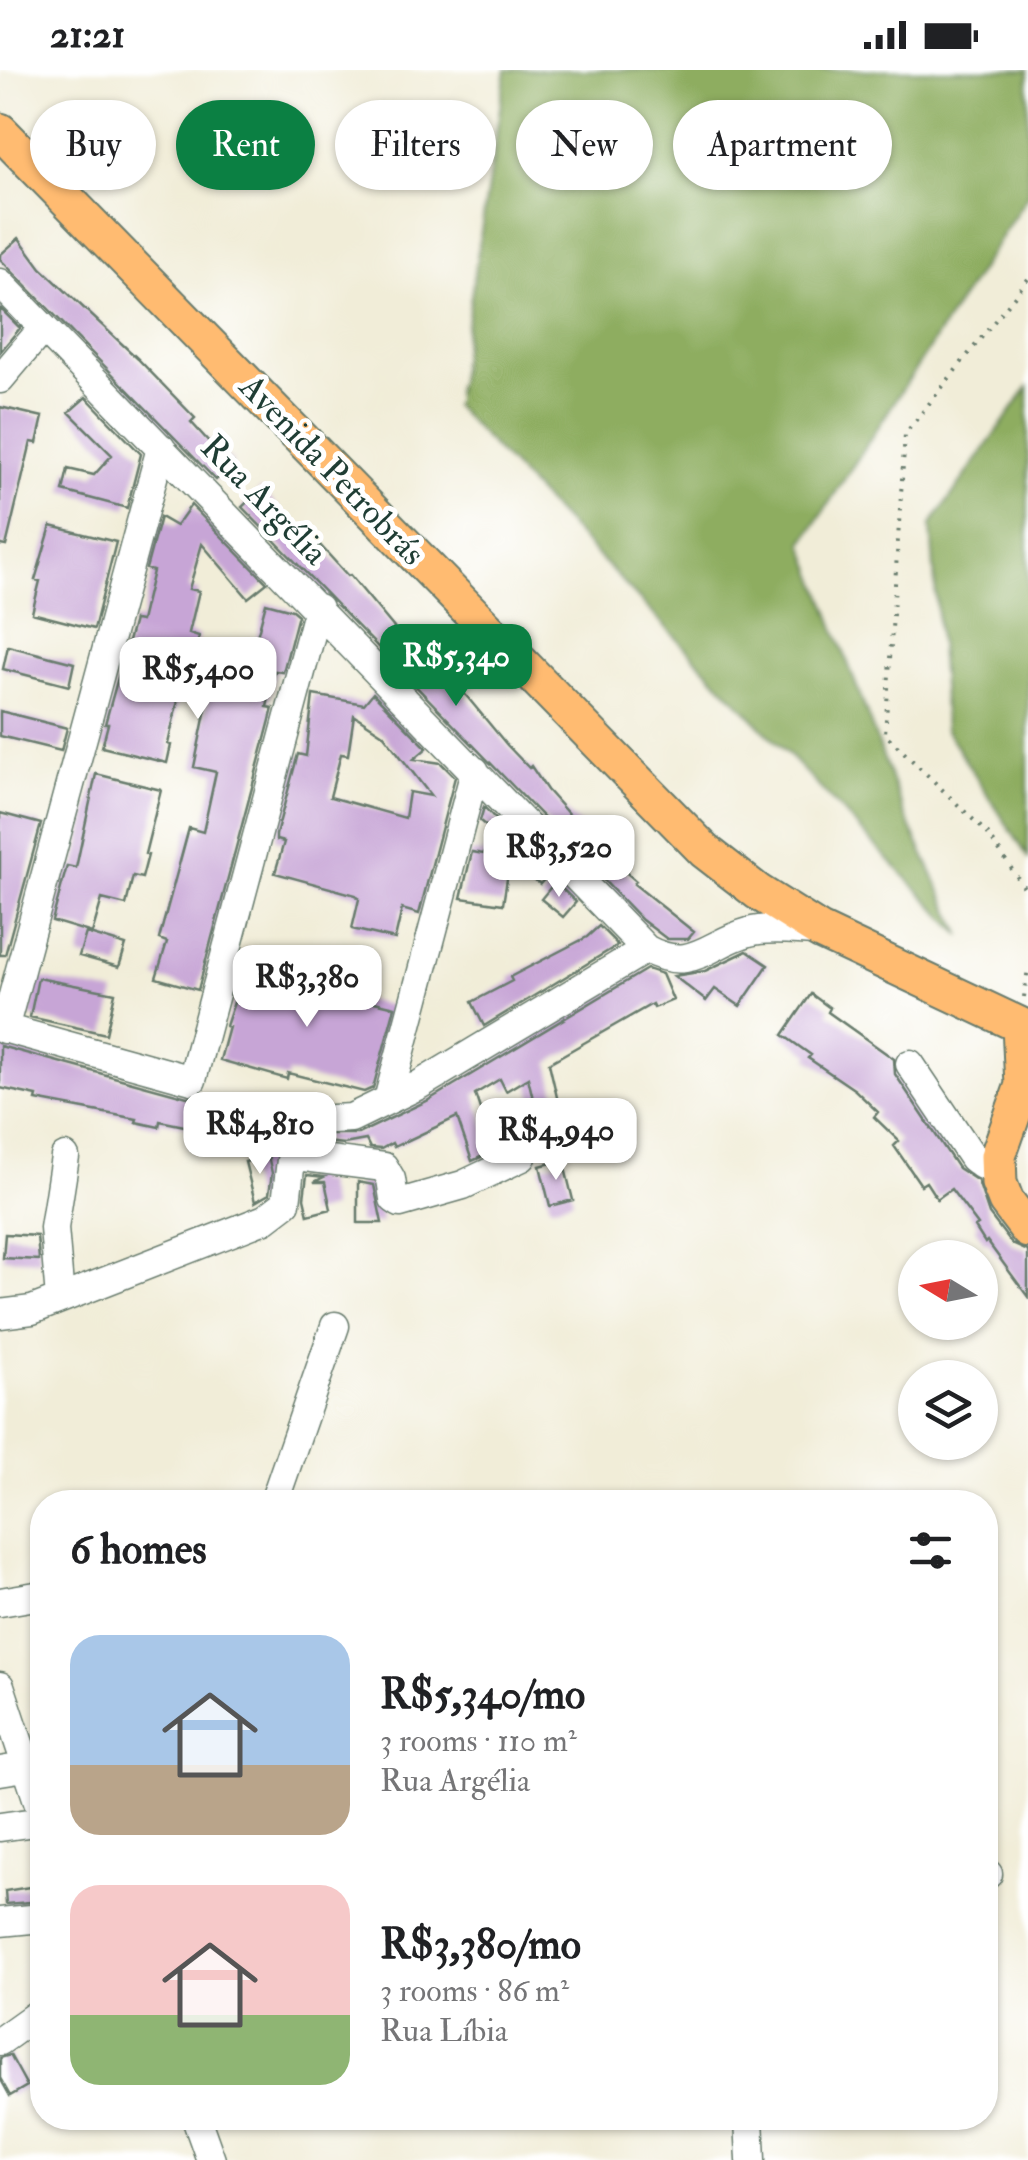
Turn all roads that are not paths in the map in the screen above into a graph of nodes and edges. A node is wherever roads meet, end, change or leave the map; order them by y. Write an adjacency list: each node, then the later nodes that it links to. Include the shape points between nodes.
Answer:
1 (0, 131): 8 (main road, Avenida Petrobrás, via 705,851)
2 (0, 283): 3 (street, Rua Argélia)
3 (43, 328): 4 (street); 5 (street, Rua Argélia)
4 (0, 379)
5 (161, 448): 6 (street, Rua Argélia); 12 (street)
6 (318, 608): 7 (street, Rua Argélia); 12 (street, via 192,1080)
7 (475, 771): 11 (street, Rua Argélia); 16 (street)
8 (758, 892): 9 (street); 10 (main road, Avenida Petrobrás)
9 (750, 931): 10 (street); 11 (street, via 677,960)
10 (820, 931): 13 (main road, Avenida Petrobrás)
11 (646, 948): 16 (street)
12 (2, 1028)
13 (1024, 1028): 15 (main road)
14 (910, 1064): 18 (street, via 973,1158 982,1165)
15 (1025, 1090): 18 (main road)
16 (388, 1100): 17 (street, via 351,1118)
17 (332, 1119)
18 (998, 1156): 21 (main road, via 998,1183)
19 (65, 1157): 22 (street, via 54,1228)
20 (522, 1157): 22 (street, via 400,1203 384,1167 297,1156 286,1203 265,1218)
21 (1028, 1230)
22 (60, 1299): 23 (street)
23 (0, 1314)
24 (335, 1326): 25 (street)
25 (278, 1490)
26 (30, 1597): 27 (street)
27 (0, 1602)
28 (0, 1686): 29 (street)
29 (5, 1720): 30 (street)
30 (12, 1769): 31 (street)
31 (30, 1795)
32 (30, 1823): 33 (street)
33 (0, 1827)
34 (30, 1919): 35 (street)
35 (0, 1922)
36 (30, 2020): 37 (street)
37 (0, 2041)
38 (201, 2130): 40 (street)
39 (750, 2130): 41 (street)
40 (212, 2160)
41 (752, 2160)

